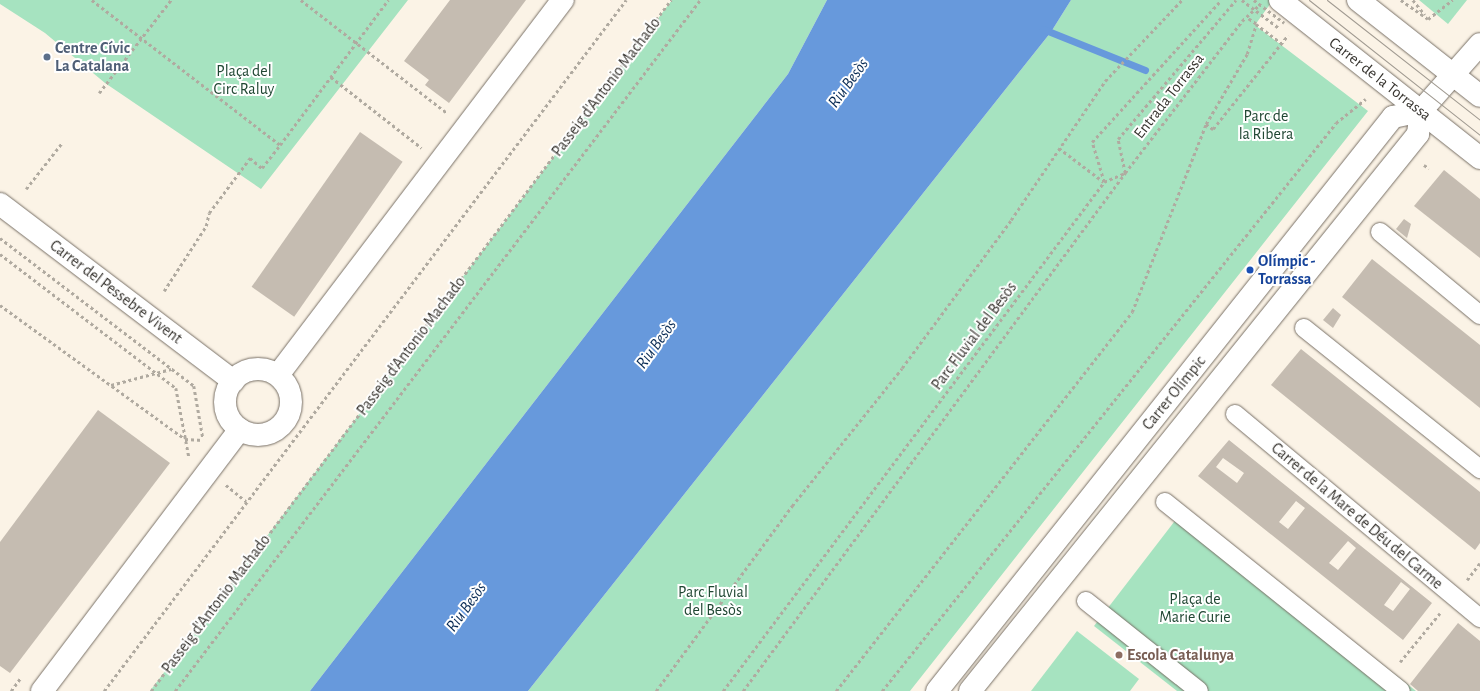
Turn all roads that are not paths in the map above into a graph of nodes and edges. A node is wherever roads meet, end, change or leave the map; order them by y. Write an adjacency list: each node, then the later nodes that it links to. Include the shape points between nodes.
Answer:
1 (563, 0): 13 (street)
2 (1358, 0): 5 (street)
3 (1287, 16): 7 (street, Carrer de la Torrassa)
4 (1480, 44): 5 (street)
5 (1455, 76): 6 (street); 7 (street)
6 (1480, 96)
7 (1421, 111): 8 (street, Carrer de la Torrassa); 22 (street, Carrer Olímpic, via 1393,117); 23 (street, Carrer Olímpic, via 1418,134)
8 (1480, 158)
9 (0, 204): 14 (street, Carrer del Pessebre Vivent)
10 (1380, 232): 11 (street)
11 (1480, 315)
12 (1304, 328): 17 (street)
13 (278, 375): 14 (street, via 251,369); 16 (street, via 291,396 289,411 283,424 266,434 252,434)
14 (233, 381): 16 (street, via 225,404 229,416)
15 (1235, 414): 20 (street, Carrer de la Mare de Déu del Carme)
16 (240, 429): 21 (street)
17 (1480, 469)
18 (1165, 502): 25 (street)
19 (1086, 602): 24 (street)
20 (1480, 618)
21 (42, 691)
22 (937, 691)
23 (970, 691)
24 (1199, 691)
25 (1401, 691)

